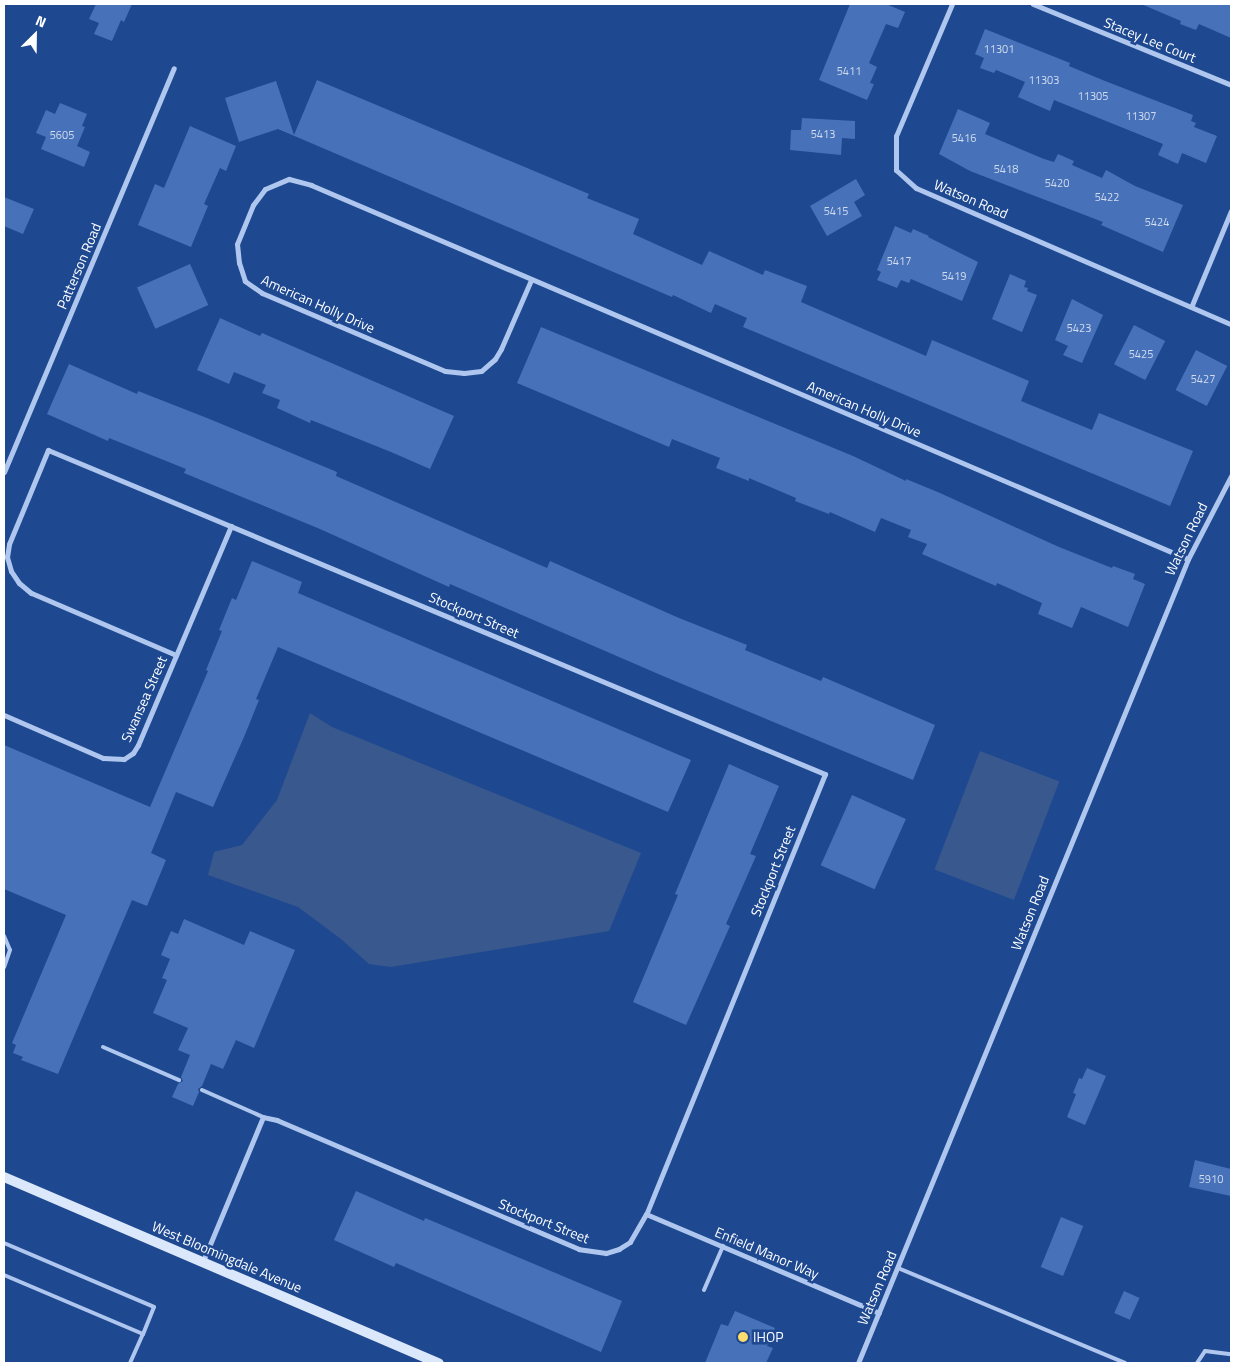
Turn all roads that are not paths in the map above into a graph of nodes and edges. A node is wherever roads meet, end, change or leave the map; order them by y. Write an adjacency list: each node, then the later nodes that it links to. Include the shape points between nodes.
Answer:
1 (952, 4): 7 (street, Watson Road, via 896,136 896,170 916,188)
2 (1033, 4): 4 (street, Stacey Lee Court)
3 (174, 68): 9 (street, Patterson Road)
4 (1231, 85)
5 (1231, 211): 7 (street)
6 (531, 280): 6 (street, American Holly Drive, via 311,185 289,180 265,189 253,205 236,244 246,282 262,293 445,371 480,371 495,359); 12 (street, American Holly Drive)
7 (1192, 305): 8 (street, Watson Road)
8 (1231, 324)
9 (4, 472)
10 (1231, 476): 12 (street, Watson Road)
11 (230, 526): 13 (street, Swansea Street); 13 (street, Stockport Street, via 48,450 9,544 7,557 11,571 31,593); 22 (street, Stockport Street, via 825,774)
12 (1188, 559): 26 (street, Watson Road)
13 (176, 655): 14 (street, Swansea Street, via 138,745 124,758 103,758)
14 (4, 715)
15 (4, 936): 16 (lane, via 10,950)
16 (4, 967)
17 (103, 1047): 18 (lane)
18 (179, 1080)
19 (202, 1090): 20 (lane)
20 (262, 1117): 22 (street, Stockport Street, via 277,1120 592,1252 606,1253 630,1242); 25 (street)
21 (4, 1177): 25 (main road, West Bloomingdale Avenue)
22 (646, 1214): 24 (street, Enfield Manor Way)
23 (4, 1243): 30 (lane, via 154,1307)
24 (723, 1246): 28 (lane); 29 (street, Enfield Manor Way)
25 (203, 1262): 33 (main road, West Bloomingdale Avenue)
26 (898, 1268): 29 (street, Watson Road); 35 (lane)
27 (4, 1275): 30 (lane)
28 (704, 1290)
29 (879, 1313): 34 (street, Watson Road)
30 (143, 1334): 32 (lane)
31 (1231, 1354): 36 (lane, via 1205,1351)
32 (130, 1363)
33 (439, 1363)
34 (858, 1363)
35 (1125, 1363)
36 (1197, 1363)

